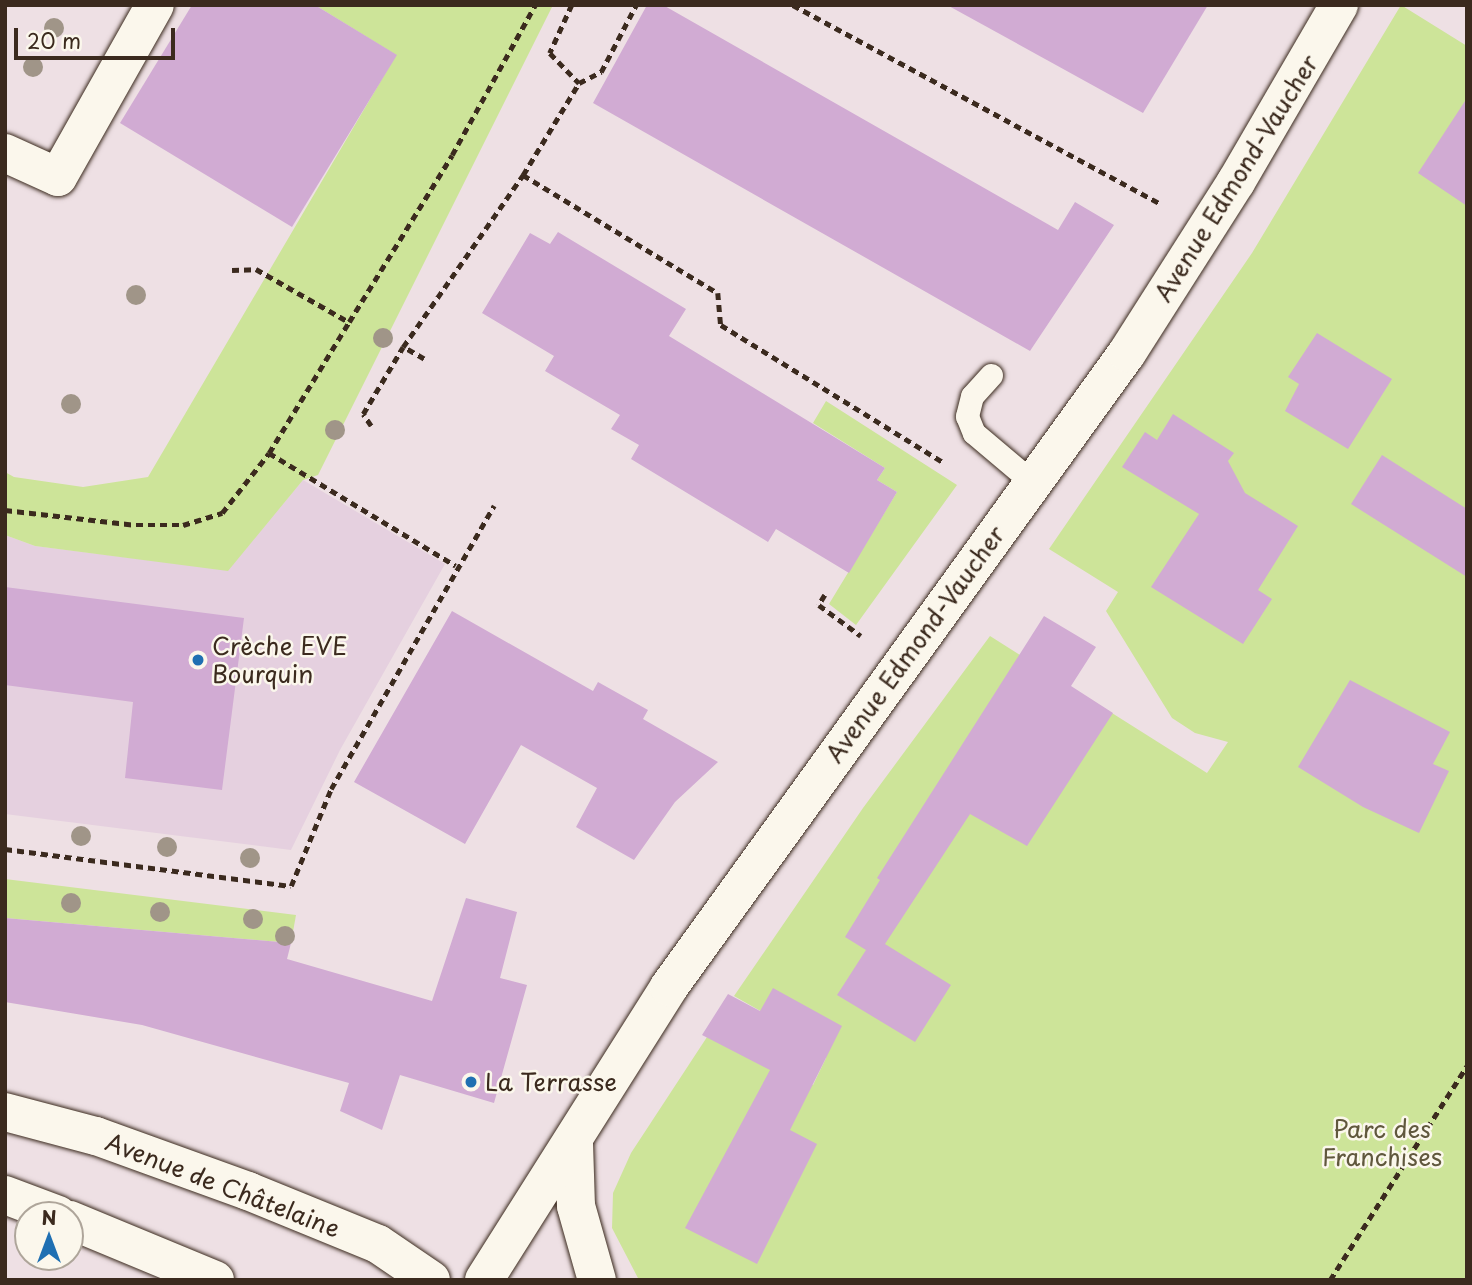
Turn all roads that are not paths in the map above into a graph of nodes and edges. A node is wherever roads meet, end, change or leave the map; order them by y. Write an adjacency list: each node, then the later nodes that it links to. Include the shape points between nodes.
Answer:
1 (155, 5): 3 (street, via 58,177)
2 (1339, 5): 5 (street, Avenue Edmond-Vaucher, via 1156,308)
3 (5, 153)
4 (991, 375): 5 (lane, via 972,396 967,416 974,433)
5 (1032, 482): 7 (street, Avenue Edmond-Vaucher, via 669,987)
6 (5, 1112): 10 (street, Avenue de Châtelaine, via 96,1136 248,1191 378,1244)
7 (574, 1143): 11 (street, Avenue Edmond-Vaucher); 12 (street, via 576,1206)
8 (84, 1226): 9 (street)
9 (215, 1280)
10 (430, 1280)
11 (484, 1280)
12 (597, 1280)

